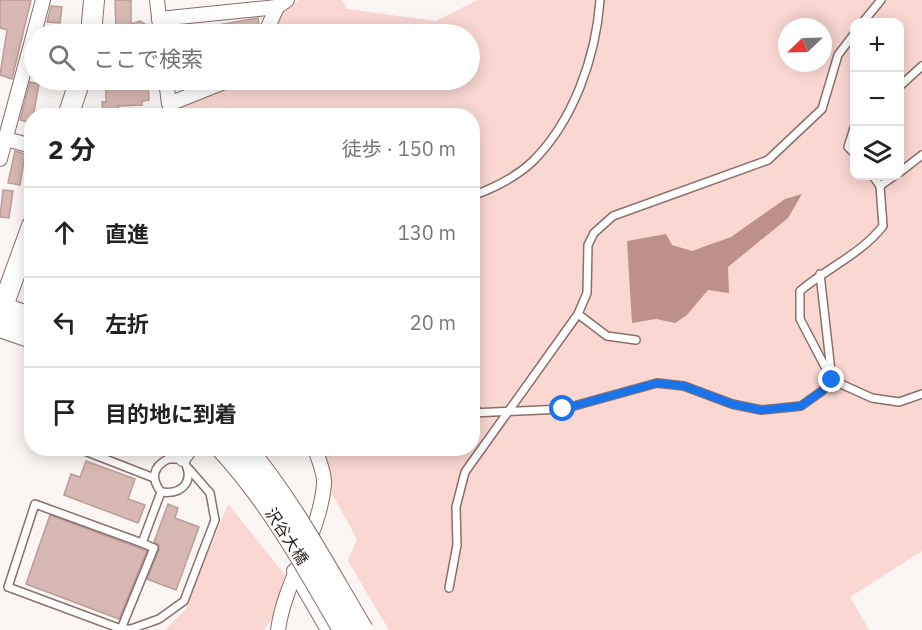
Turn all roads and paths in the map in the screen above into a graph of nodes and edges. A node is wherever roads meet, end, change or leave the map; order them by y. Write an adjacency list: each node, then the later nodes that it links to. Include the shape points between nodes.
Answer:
1 (43, 0): 9 (street)
2 (94, 0): 10 (street)
3 (157, 0): 8 (street)
4 (600, 0): 29 (lane, via 589,62 556,134 531,163 500,185)
5 (881, 0): 7 (lane)
6 (282, 3): 8 (street); 12 (street)
7 (866, 18)
8 (159, 19): 11 (street)
9 (37, 24)
10 (92, 24)
11 (160, 24)
12 (270, 24)
13 (850, 40): 33 (lane, via 838,55 822,109 768,160 614,216 594,233 588,245 587,293)
14 (922, 66): 16 (lane)
15 (24, 71): 21 (street)
16 (904, 82)
17 (77, 90): 20 (street)
18 (167, 90): 19 (street, via 169,104)
19 (204, 90)
20 (71, 108)
21 (6, 139): 22 (street); 24 (street)
22 (24, 144)
23 (922, 155): 25 (lane)
24 (0, 159)
25 (904, 168)
26 (876, 180): 28 (lane)
27 (888, 180): 28 (lane)
28 (880, 186): 31 (lane, via 883,226 869,243)
29 (480, 193)
30 (24, 248): 32 (street)
31 (820, 274): 37 (lane); 37 (lane, via 800,291 800,319)
32 (1, 313): 34 (street); 35 (street)
33 (578, 314): 36 (lane, via 607,336); 40 (lane)
34 (24, 317)
35 (24, 332)
36 (636, 340)
37 (832, 380): 38 (lane, via 872,398 899,402); 40 (lane, via 801,406 761,410 684,386 657,383 563,409)
38 (922, 394)
39 (480, 412): 40 (lane)
40 (507, 413): 41 (lane)
41 (480, 451)
42 (97, 456): 48 (lane)
43 (228, 456): 56 (street, 沢谷大橋, bridge, via 278,522)
44 (253, 456): 57 (street, 沢谷大橋, bridge, via 296,518)
45 (317, 456): 51 (street, via 325,482 318,517)
46 (476, 456): 52 (lane, via 465,472 456,507 456,546)
47 (188, 459): 48 (lane, via 160,463); 49 (lane, via 190,480 184,488); 53 (lane, via 210,493 215,520 184,601 159,619)
48 (154, 478): 49 (lane)
49 (161, 492): 50 (lane)
50 (142, 543): 53 (lane, via 154,548); 53 (lane, via 36,504 8,586)
51 (294, 571): 54 (street); 55 (street)
52 (449, 588)
53 (121, 629)
54 (278, 630)
55 (328, 630)
56 (343, 630)
57 (363, 630)

